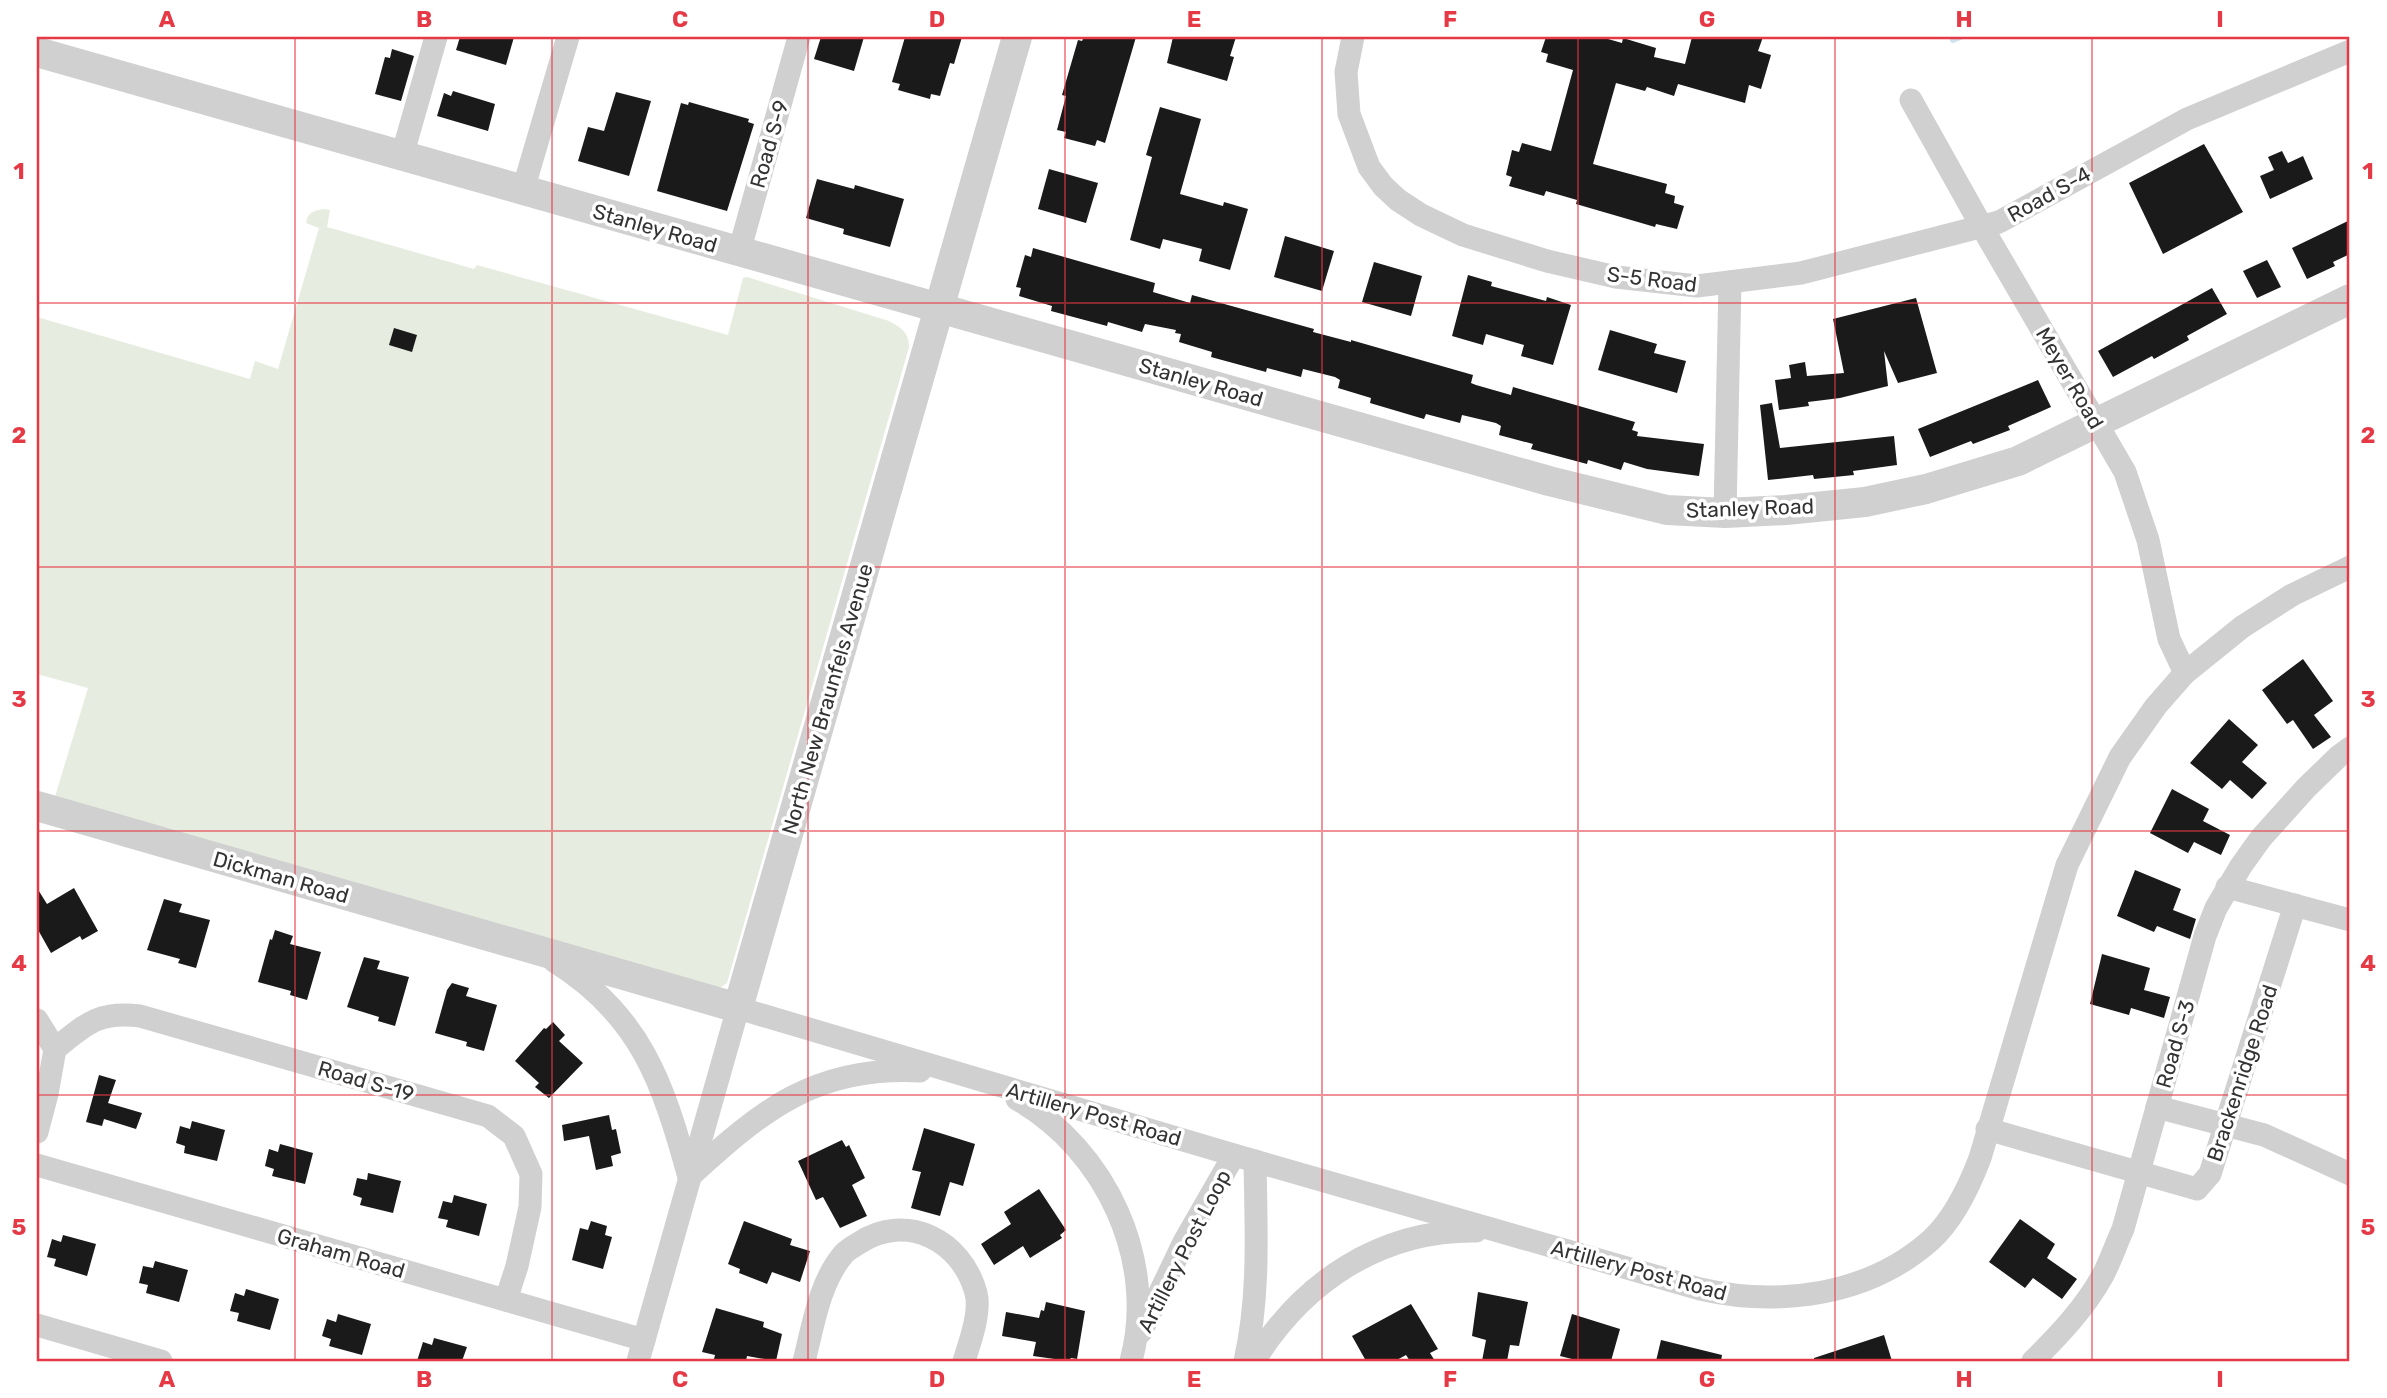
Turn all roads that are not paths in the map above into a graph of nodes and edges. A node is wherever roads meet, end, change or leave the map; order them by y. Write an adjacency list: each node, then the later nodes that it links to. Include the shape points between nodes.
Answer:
1 (436, 37): 9 (street)
2 (568, 37): 10 (street)
3 (799, 37): 12 (street, Road S-9)
4 (1017, 37): 15 (street, North New Braunfels Avenue)
5 (1353, 37): 13 (street, S-5 Road, via 1346,72 1349,114 1369,167 1398,200 1421,215 1463,235 1616,277 1697,286)
6 (2350, 51): 11 (street, Road S-4, via 2187,119 1999,222)
7 (37, 52): 9 (street, Stanley Road)
8 (1911, 100): 11 (street, Meyer Road)
9 (401, 156): 10 (street, Stanley Road)
10 (523, 190): 12 (street, Stanley Road)
11 (1982, 227): 13 (street, Road S-4, via 1801,273); 16 (street, Meyer Road)
12 (739, 252): 15 (street, Stanley Road)
13 (1730, 282): 17 (street)
14 (2350, 299): 16 (street, Stanley Road)
15 (940, 307): 17 (street, Stanley Road, via 1605,496 1667,510); 26 (street, North New Braunfels Avenue)
16 (2096, 424): 17 (street, Stanley Road, via 2018,461 1926,489 1865,502); 19 (street, Meyer Road, via 2132,490 2169,639)
17 (1725, 513)
18 (2350, 567): 19 (street, Artillery Post Road, via 2292,595)
19 (2185, 673): 33 (street, Artillery Post Road, via 2120,757 2067,865)
20 (2350, 748): 22 (street, Road S-3, via 2261,838)
21 (37, 806): 25 (street, Dickman Road)
22 (2227, 887): 23 (street); 31 (street, Road S-3, via 2205,936)
23 (2295, 905): 24 (street); 32 (street, Brackenridge Road)
24 (2350, 920)
25 (524, 947): 26 (street, Dickman Road); 39 (street, Dickman Road, via 589,986 625,1023 656,1074)
26 (738, 1008): 29 (street, Artillery Post Road); 39 (street, North New Braunfels Avenue)
27 (37, 1020): 28 (street)
28 (55, 1049): 34 (street); 41 (street, Road S-19, via 100,1018 118,1013 140,1016 488,1116 514,1136 531,1174 530,1207)
29 (951, 1073): 30 (street, Artillery Post Road); 39 (street, Artillery Post Road, via 873,1072 803,1090 761,1114)
30 (990, 1084): 35 (street, Artillery Post Road); 44 (street, via 1064,1134 1096,1172 1119,1214 1134,1262 1138,1312)
31 (2157, 1107): 32 (street); 37 (street, Road S-3)
32 (2225, 1124): 37 (street, Brackenridge Road, via 2210,1174 2197,1189); 38 (street, via 2264,1135)
33 (1987, 1129): 37 (street, Brackenridge Road); 40 (street, Artillery Post Road, via 1965,1193 1933,1239 1878,1275 1821,1293 1779,1298 1726,1295)
34 (37, 1132)
35 (1244, 1158): 40 (street, Artillery Post Road); 44 (street, Artillery Post Loop, via 1184,1242); 48 (street, Artillery Post Loop, via 1256,1269 1253,1325)
36 (37, 1165): 41 (street, Graham Road)
37 (2138, 1172): 50 (street, Road S-3, via 2123,1229 2103,1275 2062,1332)
38 (2350, 1174)
39 (689, 1177): 43 (street, North New Braunfels Avenue)
40 (1499, 1232): 49 (street, via 1437,1234 1361,1258 1301,1300)
41 (506, 1300): 43 (street, Graham Road)
42 (37, 1325): 45 (street)
43 (641, 1351)
44 (1132, 1355)
45 (161, 1361)
46 (804, 1361): 47 (street, via 825,1286 843,1254 873,1234 905,1229 935,1237 960,1258 976,1294 974,1326)
47 (964, 1361)
48 (1245, 1361)
49 (1254, 1361)
50 (2033, 1361)

